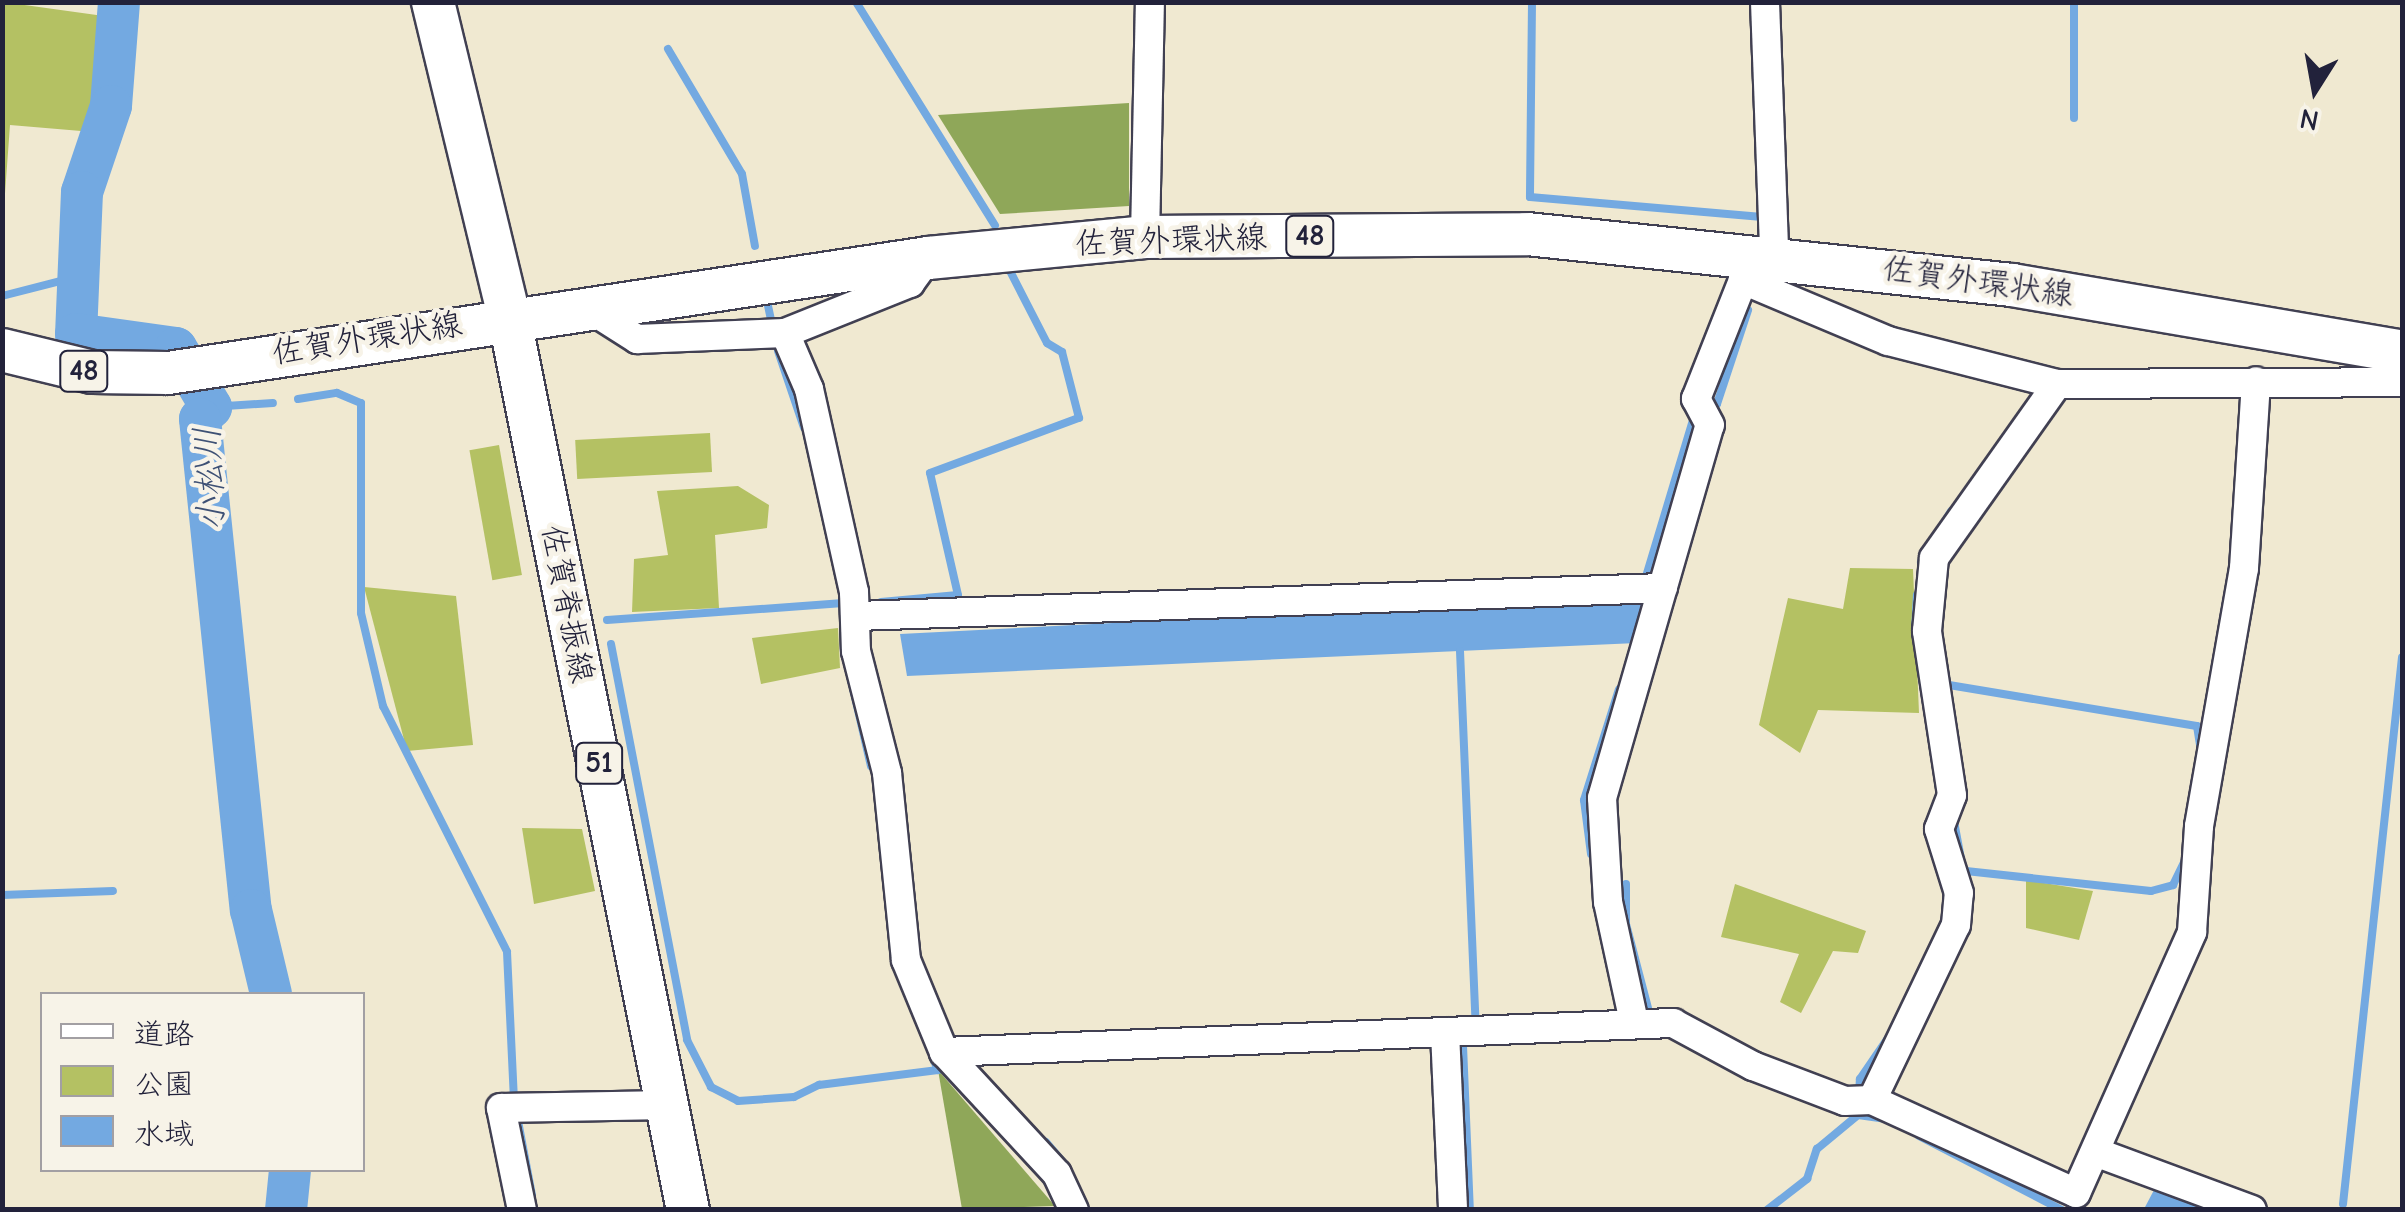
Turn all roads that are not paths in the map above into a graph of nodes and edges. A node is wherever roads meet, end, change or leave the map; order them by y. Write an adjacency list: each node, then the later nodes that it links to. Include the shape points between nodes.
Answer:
1 (433, 2): 8 (main road, 佐賀脊振線 / 51)
2 (1150, 2): 4 (street)
3 (1765, 2): 6 (street)
4 (1144, 237): 5 (main road, 佐賀外環状線 / 48); 6 (main road, 佐賀外環状線 / 48, via 1527,234)
5 (928, 258): 7 (main road, 佐賀外環状線 / 48); 9 (street, via 910,283)
6 (1754, 261): 11 (main road, 佐賀外環状線 / 48); 14 (street, via 1888,341); 15 (street, via 1696,399 1710,426)
7 (585, 306): 8 (main road, 佐賀外環状線 / 48); 9 (street, via 637,339)
8 (509, 316): 10 (main road, 佐賀外環状線 / 48, via 168,373 92,372); 21 (main road, 佐賀脊振線 / 51)
9 (785, 333): 16 (street, via 809,389)
10 (2, 350)
11 (2402, 352)
12 (2256, 382): 13 (street); 14 (street); 22 (street, via 2244,568 2198,826 2192,932)
13 (2402, 382)
14 (2057, 384): 20 (street, via 1934,558 1928,632 1948,802 1939,829 1956,884 1929,997)
15 (1663, 588): 16 (street, via 1633,582); 17 (street, via 1602,798 1608,902)
16 (857, 616): 19 (street, via 856,651 887,774 906,960)
17 (1634, 1022): 18 (street); 20 (street, via 1673,1022)
18 (1445, 1032): 19 (street); 26 (street)
19 (944, 1052): 25 (street, via 1057,1174)
20 (1858, 1101): 22 (street, via 2076,1193)
21 (668, 1105): 23 (street, via 501,1108); 24 (main road, 佐賀脊振線 / 51)
22 (2098, 1153): 27 (street)
23 (522, 1210)
24 (688, 1210)
25 (1074, 1210)
26 (1453, 1210)
27 (2252, 1210)

